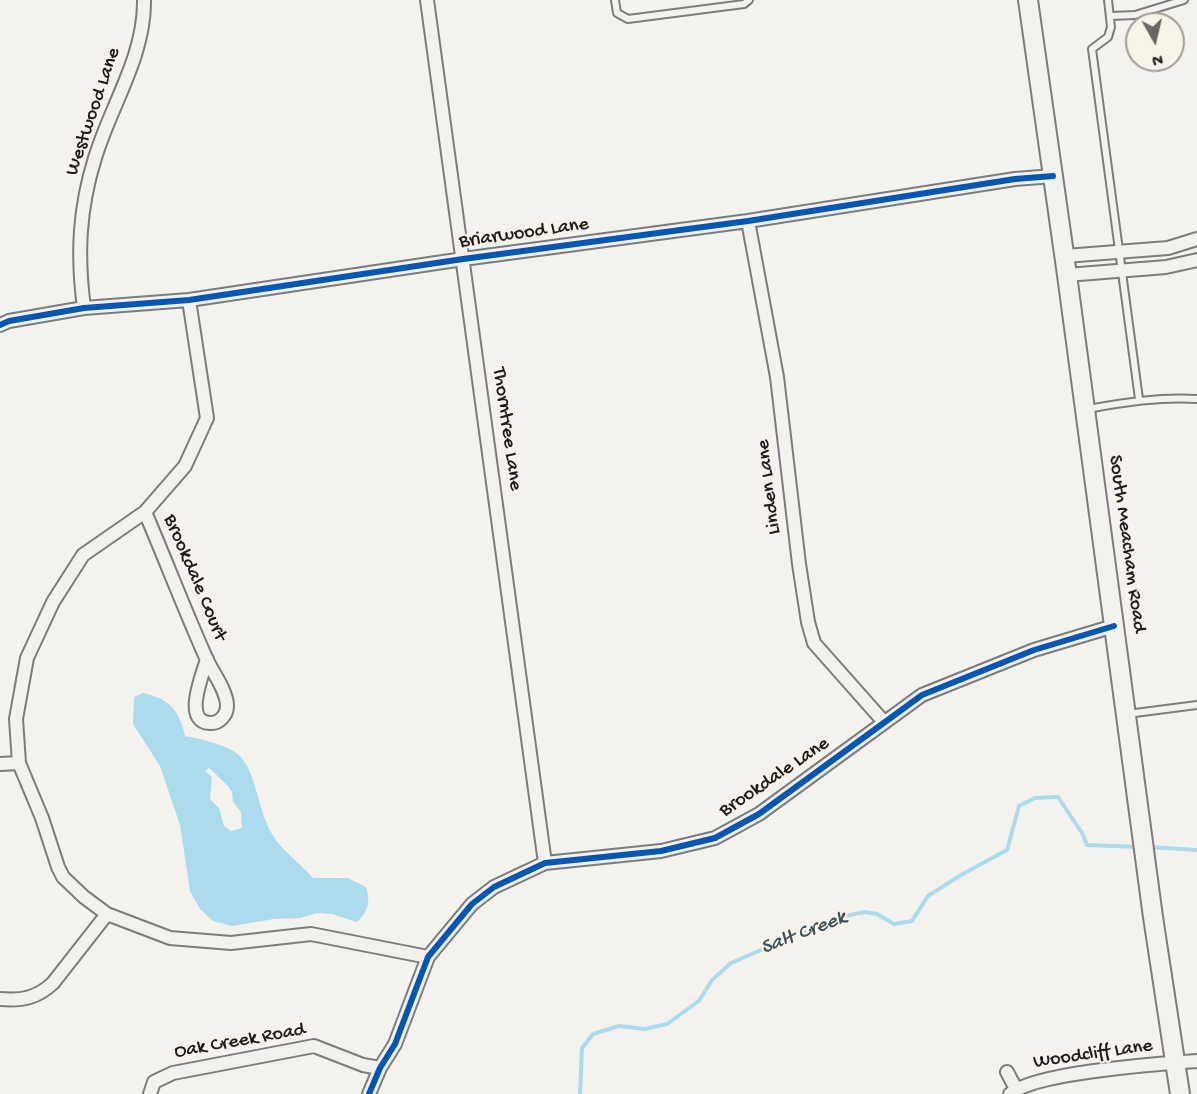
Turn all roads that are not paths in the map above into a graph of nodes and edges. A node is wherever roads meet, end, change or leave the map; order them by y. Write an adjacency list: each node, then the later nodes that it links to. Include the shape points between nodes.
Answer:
1 (144, 0): 19 (street, Westwood Lane, via 144,18 134,59 94,158 80,227 79,271)
2 (427, 0): 14 (street, Thorntree Lane)
3 (615, 0): 4 (lane, via 617,13 628,19 744,4)
4 (749, 0)
5 (1028, 0): 9 (main road, South Meacham Road)
6 (1108, 0): 8 (lane)
7 (1184, 0): 8 (lane, via 1136,15)
8 (1110, 16): 12 (lane, via 1108,37 1092,49)
9 (1053, 176): 10 (street, Briarwood Lane); 13 (main road, South Meacham Road)
10 (748, 222): 14 (street, Briarwood Lane); 29 (street, Linden Lane, via 777,377 808,621 814,643)
11 (1197, 239): 12 (street, via 1168,248)
12 (1119, 253): 13 (street); 16 (lane)
13 (1065, 256): 17 (main road, South Meacham Road)
14 (463, 259): 18 (street, Briarwood Lane); 32 (street, Thorntree Lane)
15 (1197, 260): 16 (street)
16 (1121, 271): 17 (street); 21 (lane)
17 (1067, 275): 23 (main road, South Meacham Road)
18 (189, 300): 19 (street, Briarwood Lane); 24 (street, via 207,418 185,466)
19 (84, 308): 20 (street, Briarwood Lane)
20 (0, 325)
21 (1139, 399): 22 (lane); 23 (lane)
22 (1197, 399)
23 (1085, 409): 25 (main road, South Meacham Road)
24 (145, 512): 26 (street, Brookdale Court); 30 (street, via 83,555 53,602 27,658 16,719)
25 (1114, 626): 28 (main road, South Meacham Road); 29 (street, Brookdale Lane, via 1034,650 967,676 922,695)
26 (207, 659): 26 (street, Brookdale Court, via 195,707 198,717 212,724 221,720 227,704)
27 (1197, 705): 28 (lane)
28 (1126, 715): 37 (main road, South Meacham Road)
29 (884, 722): 32 (street, Brookdale Lane, via 759,814 715,838 662,851)
30 (19, 763): 31 (street); 33 (street, via 63,877)
31 (0, 764)
32 (544, 863): 34 (street, Brookdale Lane, via 494,887 472,904)
33 (107, 914): 34 (street, via 170,938 231,943 311,933); 35 (street, via 45,990 30,998)
34 (428, 957): 38 (street, Brookdale Lane, via 399,1036)
35 (0, 999)
36 (1197, 1061): 37 (street, Woodcliff Lane)
37 (1176, 1063): 40 (street, Woodcliff Lane, via 1066,1075); 43 (main road, South Meacham Road)
38 (380, 1068): 41 (street, Oak Creek Road, via 314,1047 173,1073 154,1082); 42 (street, Brookdale Lane)
39 (1007, 1072): 40 (street, Woodcliff Lane)
40 (1013, 1091)
41 (150, 1094)
42 (369, 1094)
43 (1180, 1094)

